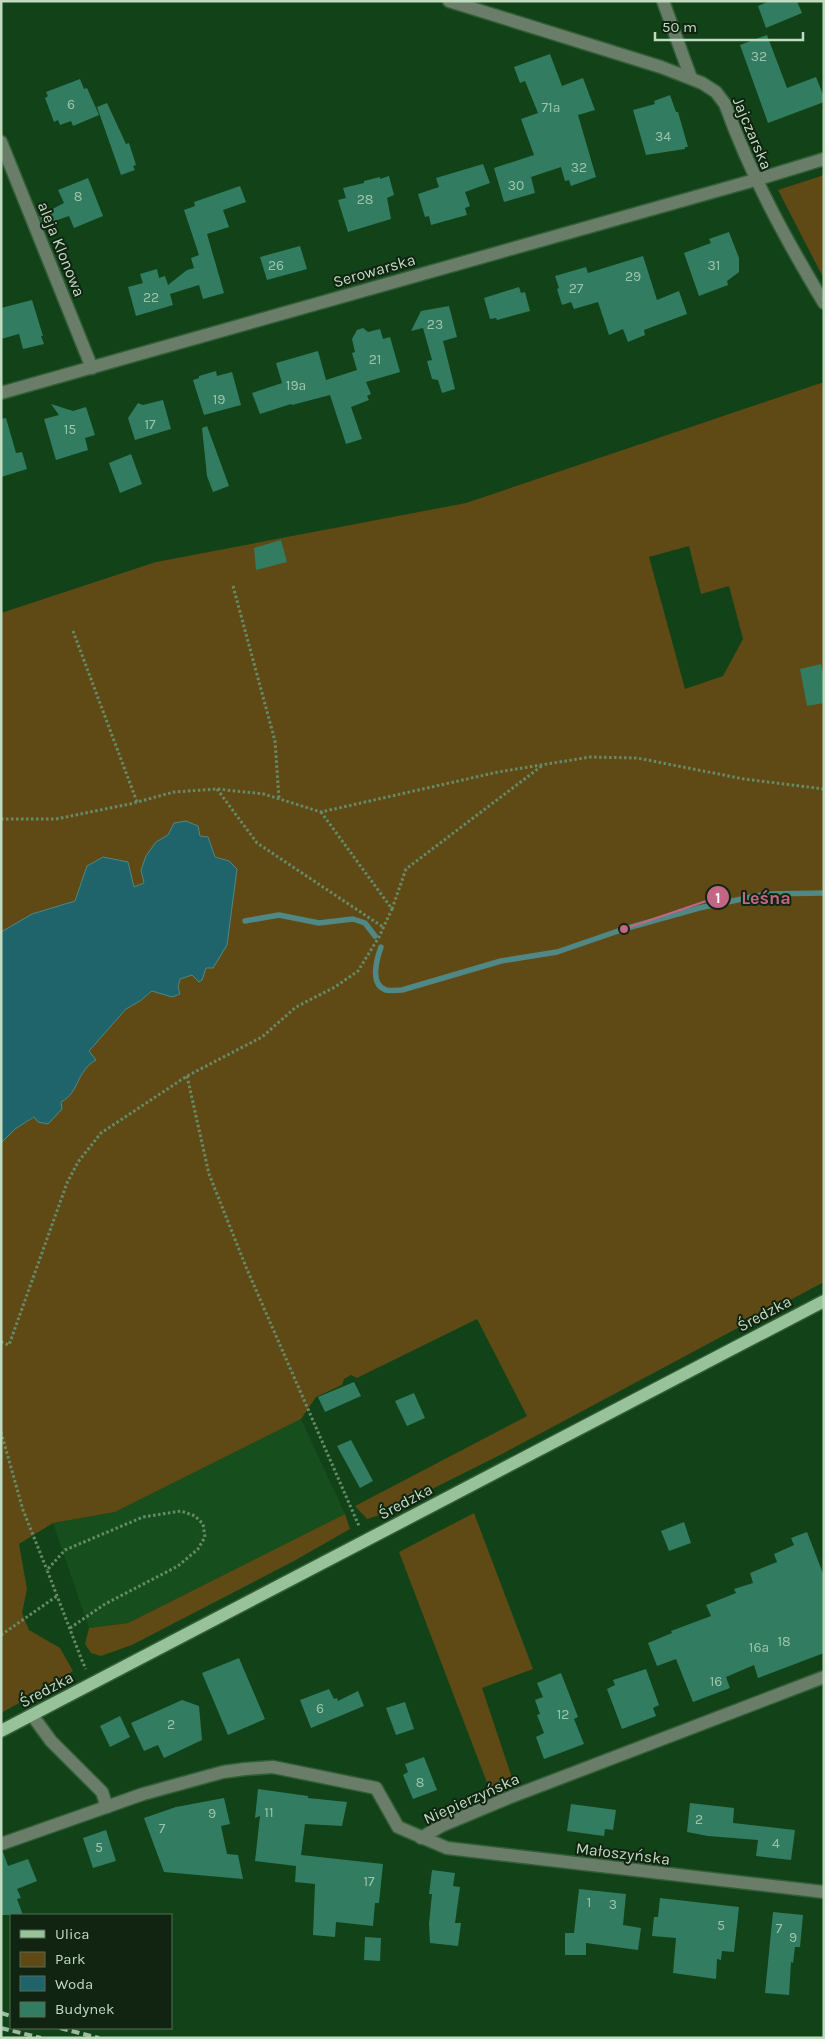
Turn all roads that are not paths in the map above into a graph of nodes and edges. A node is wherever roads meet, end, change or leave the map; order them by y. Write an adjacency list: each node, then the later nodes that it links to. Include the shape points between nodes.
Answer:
1 (449, 1): 3 (street, Jajczarska)
2 (663, 1): 3 (street)
3 (691, 78): 6 (street, Jajczarska, via 716,92 725,104)
4 (1, 142): 8 (street, aleja Klonowa)
5 (824, 159): 6 (street, Serowarska)
6 (755, 180): 7 (street, Jajczarska); 8 (street, Serowarska)
7 (824, 303)
8 (92, 368): 9 (street, Serowarska)
9 (1, 393)
10 (824, 1300): 12 (main road, Średzka)
11 (824, 1677): 15 (street, Niepierzyńska, via 508,1798 441,1826)
12 (32, 1715): 13 (main road, Średzka); 14 (street, via 51,1741 102,1792)
13 (1, 1731)
14 (106, 1807): 15 (street, Niepierzyńska, via 223,1772 273,1767 376,1788 398,1826); 16 (street, Niepierzyńska)
15 (421, 1838): 17 (street, Małoszyńska, via 448,1848)
16 (1, 1844)
17 (824, 1892)

